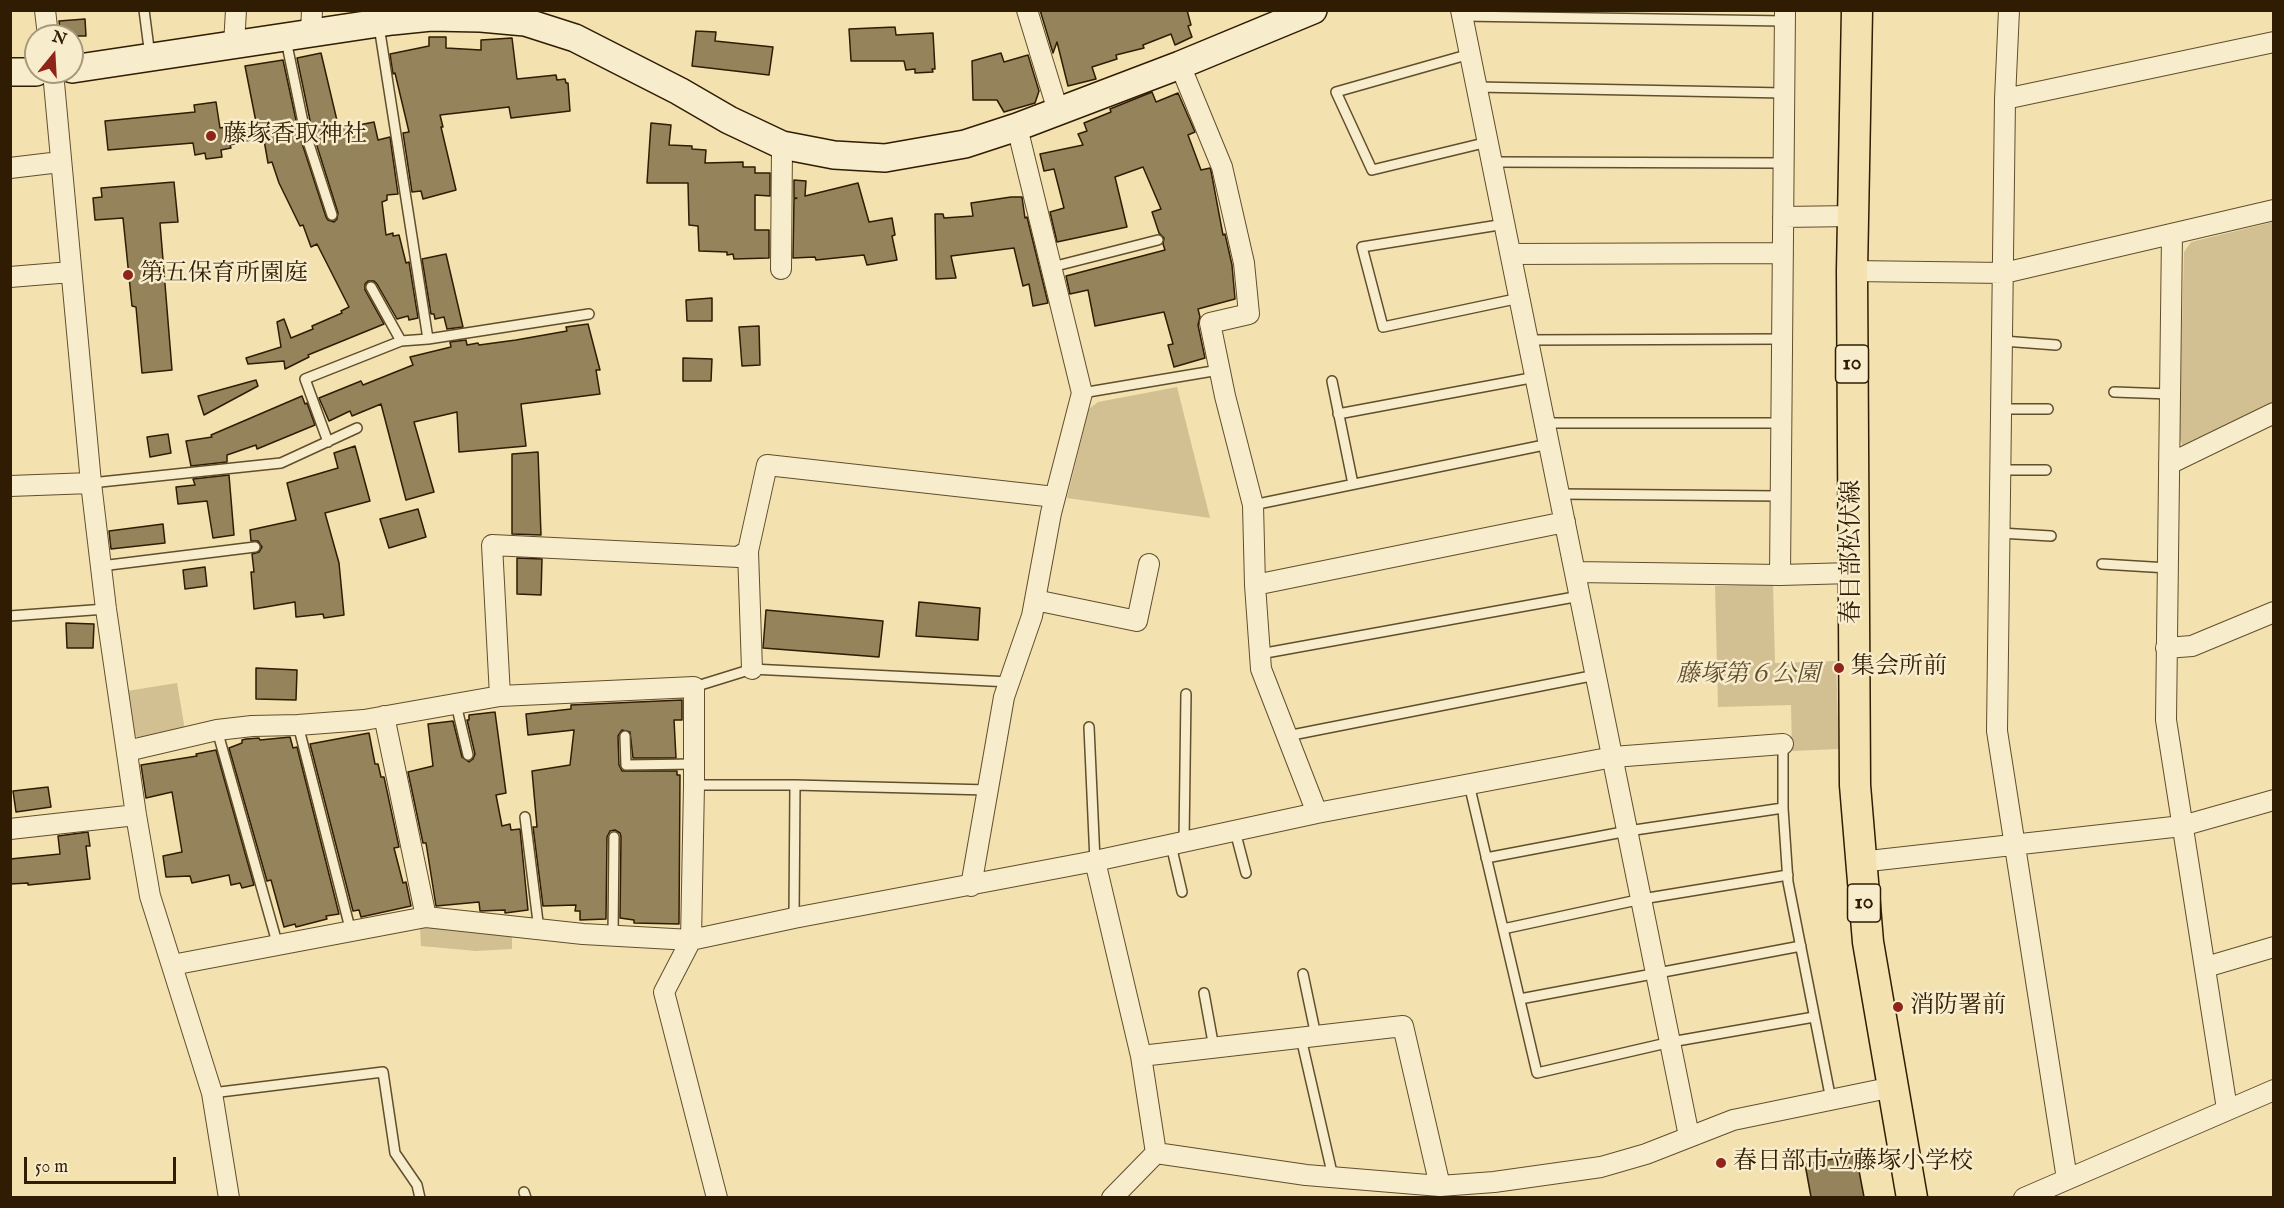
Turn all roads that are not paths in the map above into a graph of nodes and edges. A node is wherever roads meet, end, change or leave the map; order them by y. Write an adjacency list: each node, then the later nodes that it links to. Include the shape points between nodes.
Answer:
1 (144, 10): 15 (lane)
2 (236, 10): 13 (street)
3 (1027, 10): 22 (street)
4 (1313, 10): 16 (street)
5 (1857, 10): 32 (main road, 春日部松伏線 / 10)
6 (2009, 10): 21 (street)
7 (1462, 13): 9 (lane); 14 (street)
8 (525, 16): 10 (street); 25 (street)
9 (1785, 16): 20 (street)
10 (388, 18): 11 (street); 48 (lane)
11 (303, 26): 13 (street); 31 (lane, via 304,132)
12 (2274, 42): 21 (street)
13 (234, 45): 15 (street)
14 (1470, 54): 19 (street); 24 (lane, via 1336,92 1372,170)
15 (150, 56): 17 (street)
16 (1180, 65): 22 (street); 54 (street, via 1222,167 1244,263 1249,314 1210,323)
17 (84, 67)
18 (54, 84): 26 (street)
19 (1477, 87): 20 (lane); 24 (street)
20 (1784, 93): 28 (street)
21 (2005, 99): 43 (street)
22 (1058, 111): 23 (street)
23 (1017, 127): 25 (street, via 964,144 885,158 834,155); 39 (street)
24 (1488, 142): 27 (street)
25 (782, 145): 40 (street)
26 (60, 162): 29 (street); 41 (street)
27 (1492, 162): 28 (lane); 34 (street)
28 (1784, 164): 33 (street)
29 (10, 168)
30 (2274, 210): 35 (street)
31 (332, 215)
32 (1853, 216): 33 (street); 42 (main road, 春日部松伏線 / 10)
33 (1783, 218): 37 (street)
34 (1505, 224): 38 (street); 46 (lane, via 1362,247 1383,327)
35 (2172, 234): 43 (street); 59 (street)
36 (1158, 240): 39 (lane)
37 (1783, 253): 38 (street); 49 (street)
38 (1511, 254): 46 (street)
39 (1052, 267): 58 (street)
40 (781, 269)
41 (70, 272): 44 (street); 72 (street)
42 (1852, 272): 43 (street); 89 (main road, 春日部松伏線 / 10)
43 (2004, 273): 52 (street)
44 (10, 277)
45 (371, 287): 51 (lane)
46 (1520, 298): 50 (street)
47 (589, 314): 48 (lane)
48 (428, 339): 51 (lane)
49 (1782, 339): 50 (lane); 65 (street)
50 (1528, 340): 55 (street)
51 (401, 341): 67 (lane, via 304,379)
52 (2003, 341): 53 (lane); 60 (street)
53 (2056, 345)
54 (1219, 370): 58 (lane); 78 (street)
55 (1536, 376): 63 (lane); 64 (street)
56 (1332, 381): 63 (lane)
57 (2114, 392): 59 (lane)
58 (1082, 393): 77 (street)
59 (2170, 394): 69 (street)
60 (2002, 409): 61 (lane); 70 (street)
61 (2048, 410)
62 (2274, 413): 69 (street)
63 (1338, 414): 73 (lane)
64 (1545, 423): 65 (lane); 68 (street)
65 (1781, 423): 76 (street)
66 (357, 429): 67 (lane)
67 (328, 442): 72 (lane, via 281,463)
68 (1549, 444): 73 (lane); 75 (street)
69 (2169, 464): 87 (street)
70 (2001, 470): 71 (lane); 80 (street)
71 (2046, 471)
72 (91, 483): 74 (street); 86 (street)
73 (1353, 484): 78 (lane)
74 (10, 486)
75 (1559, 494): 76 (lane); 79 (street)
76 (1780, 496): 90 (street)
77 (1055, 497): 83 (street, via 766,465); 93 (street)
78 (1253, 505): 91 (street)
79 (1565, 522): 88 (street); 91 (street)
80 (2000, 533): 81 (lane); 132 (street, via 1996,731)
81 (2051, 537)
82 (255, 547): 86 (lane)
83 (748, 551): 99 (street); 104 (street, via 738,556 492,545)
84 (1149, 564): 93 (street, via 1137,621)
85 (2102, 564): 87 (lane)
86 (101, 566): 94 (street)
87 (2168, 568): 97 (street)
88 (1575, 572): 90 (street); 92 (street)
89 (1852, 573): 90 (street); 135 (main road, 春日部松伏線 / 10, via 1854,785)
90 (1780, 575)
91 (1255, 585): 98 (street)
92 (1580, 596): 98 (lane); 100 (street)
93 (1035, 600): 101 (street)
94 (106, 609): 96 (lane); 113 (street)
95 (2274, 612): 97 (street, via 2192,646)
96 (10, 616)
97 (2166, 648): 126 (street, via 2166,720)
98 (1260, 654): 111 (street, via 1261,669)
99 (752, 669): 101 (lane); 102 (lane)
100 (1596, 675): 111 (lane); 115 (street)
101 (1010, 682): 120 (street)
102 (694, 687): 104 (street); 116 (street)
103 (1186, 694): 131 (lane)
104 (500, 696): 105 (street)
105 (456, 704): 106 (street); 114 (lane)
106 (384, 716): 107 (street); 141 (street)
107 (298, 725): 109 (street); 145 (lane)
108 (1089, 727): 134 (lane)
109 (217, 730): 113 (street); 148 (lane)
110 (625, 736): 116 (lane, via 626,765)
111 (1287, 736): 123 (street)
112 (1783, 744): 115 (street); 122 (lane)
113 (127, 751): 124 (street)
114 (468, 755)
115 (1613, 757): 117 (street); 129 (street)
116 (694, 764): 118 (street)
117 (1469, 784): 123 (street); 133 (lane)
118 (694, 785): 119 (lane); 147 (street)
119 (795, 785): 120 (lane); 142 (lane)
120 (988, 790): 138 (street)
121 (2274, 800): 126 (street)
122 (1783, 808): 129 (lane); 137 (lane)
123 (1317, 813): 128 (street)
124 (136, 815): 127 (street); 151 (street, via 150,896)
125 (525, 817): 143 (lane)
126 (2182, 826): 132 (street); 152 (street)
127 (10, 829)
128 (1235, 831): 131 (street); 136 (lane)
129 (1628, 831): 133 (lane); 140 (street)
130 (614, 837): 146 (lane)
131 (1177, 844): 134 (street); 139 (lane)
132 (2016, 845): 135 (street); 170 (street)
133 (1486, 858): 144 (lane)
134 (1095, 861): 138 (street); 161 (street)
135 (1860, 862): 162 (main road, 春日部松伏線 / 10, via 1868,942)
136 (1246, 873)
137 (1788, 875): 140 (lane); 149 (lane)
138 (971, 886): 142 (street)
139 (1182, 892)
140 (1642, 899): 144 (lane); 153 (street)
141 (426, 917): 143 (street); 145 (street)
142 (794, 918): 147 (street)
143 (539, 930): 146 (street)
144 (1503, 930): 156 (lane)
145 (351, 932): 148 (street)
146 (613, 935): 147 (street)
147 (691, 940): 175 (street, via 664,992)
148 (278, 946): 151 (street)
149 (1801, 946): 153 (lane); 157 (lane)
150 (2274, 947): 152 (street)
151 (172, 965): 164 (street)
152 (2206, 967): 166 (street)
153 (1657, 973): 156 (lane); 159 (street)
154 (1303, 974): 158 (lane)
155 (1204, 993): 160 (lane)
156 (1520, 999): 159 (lane, via 1538,1073)
157 (1814, 1017): 159 (lane); 165 (lane)
158 (1309, 1037): 160 (street); 169 (lane); 171 (street, via 1403,1026)
159 (1671, 1042): 167 (street)
160 (1214, 1047): 161 (street)
161 (1141, 1056): 168 (street)
162 (1893, 1087): 165 (street); 177 (main road, 春日部松伏線 / 10)
163 (2274, 1090): 166 (street)
164 (212, 1093): 173 (street); 174 (lane, via 383,1072 395,1153 417,1185)
165 (1832, 1102): 167 (street, via 1742,1118)
166 (2227, 1109): 170 (street)
167 (1689, 1136): 172 (street, via 1601,1167)
168 (1156, 1153): 169 (street); 176 (street)
169 (1333, 1177): 171 (street)
170 (2067, 1179): 178 (street)
171 (1440, 1186): 172 (street)
172 (1495, 1190)
173 (229, 1197)
174 (420, 1197)
175 (717, 1197)
176 (1112, 1197)
177 (1912, 1197)
178 (2024, 1197)

